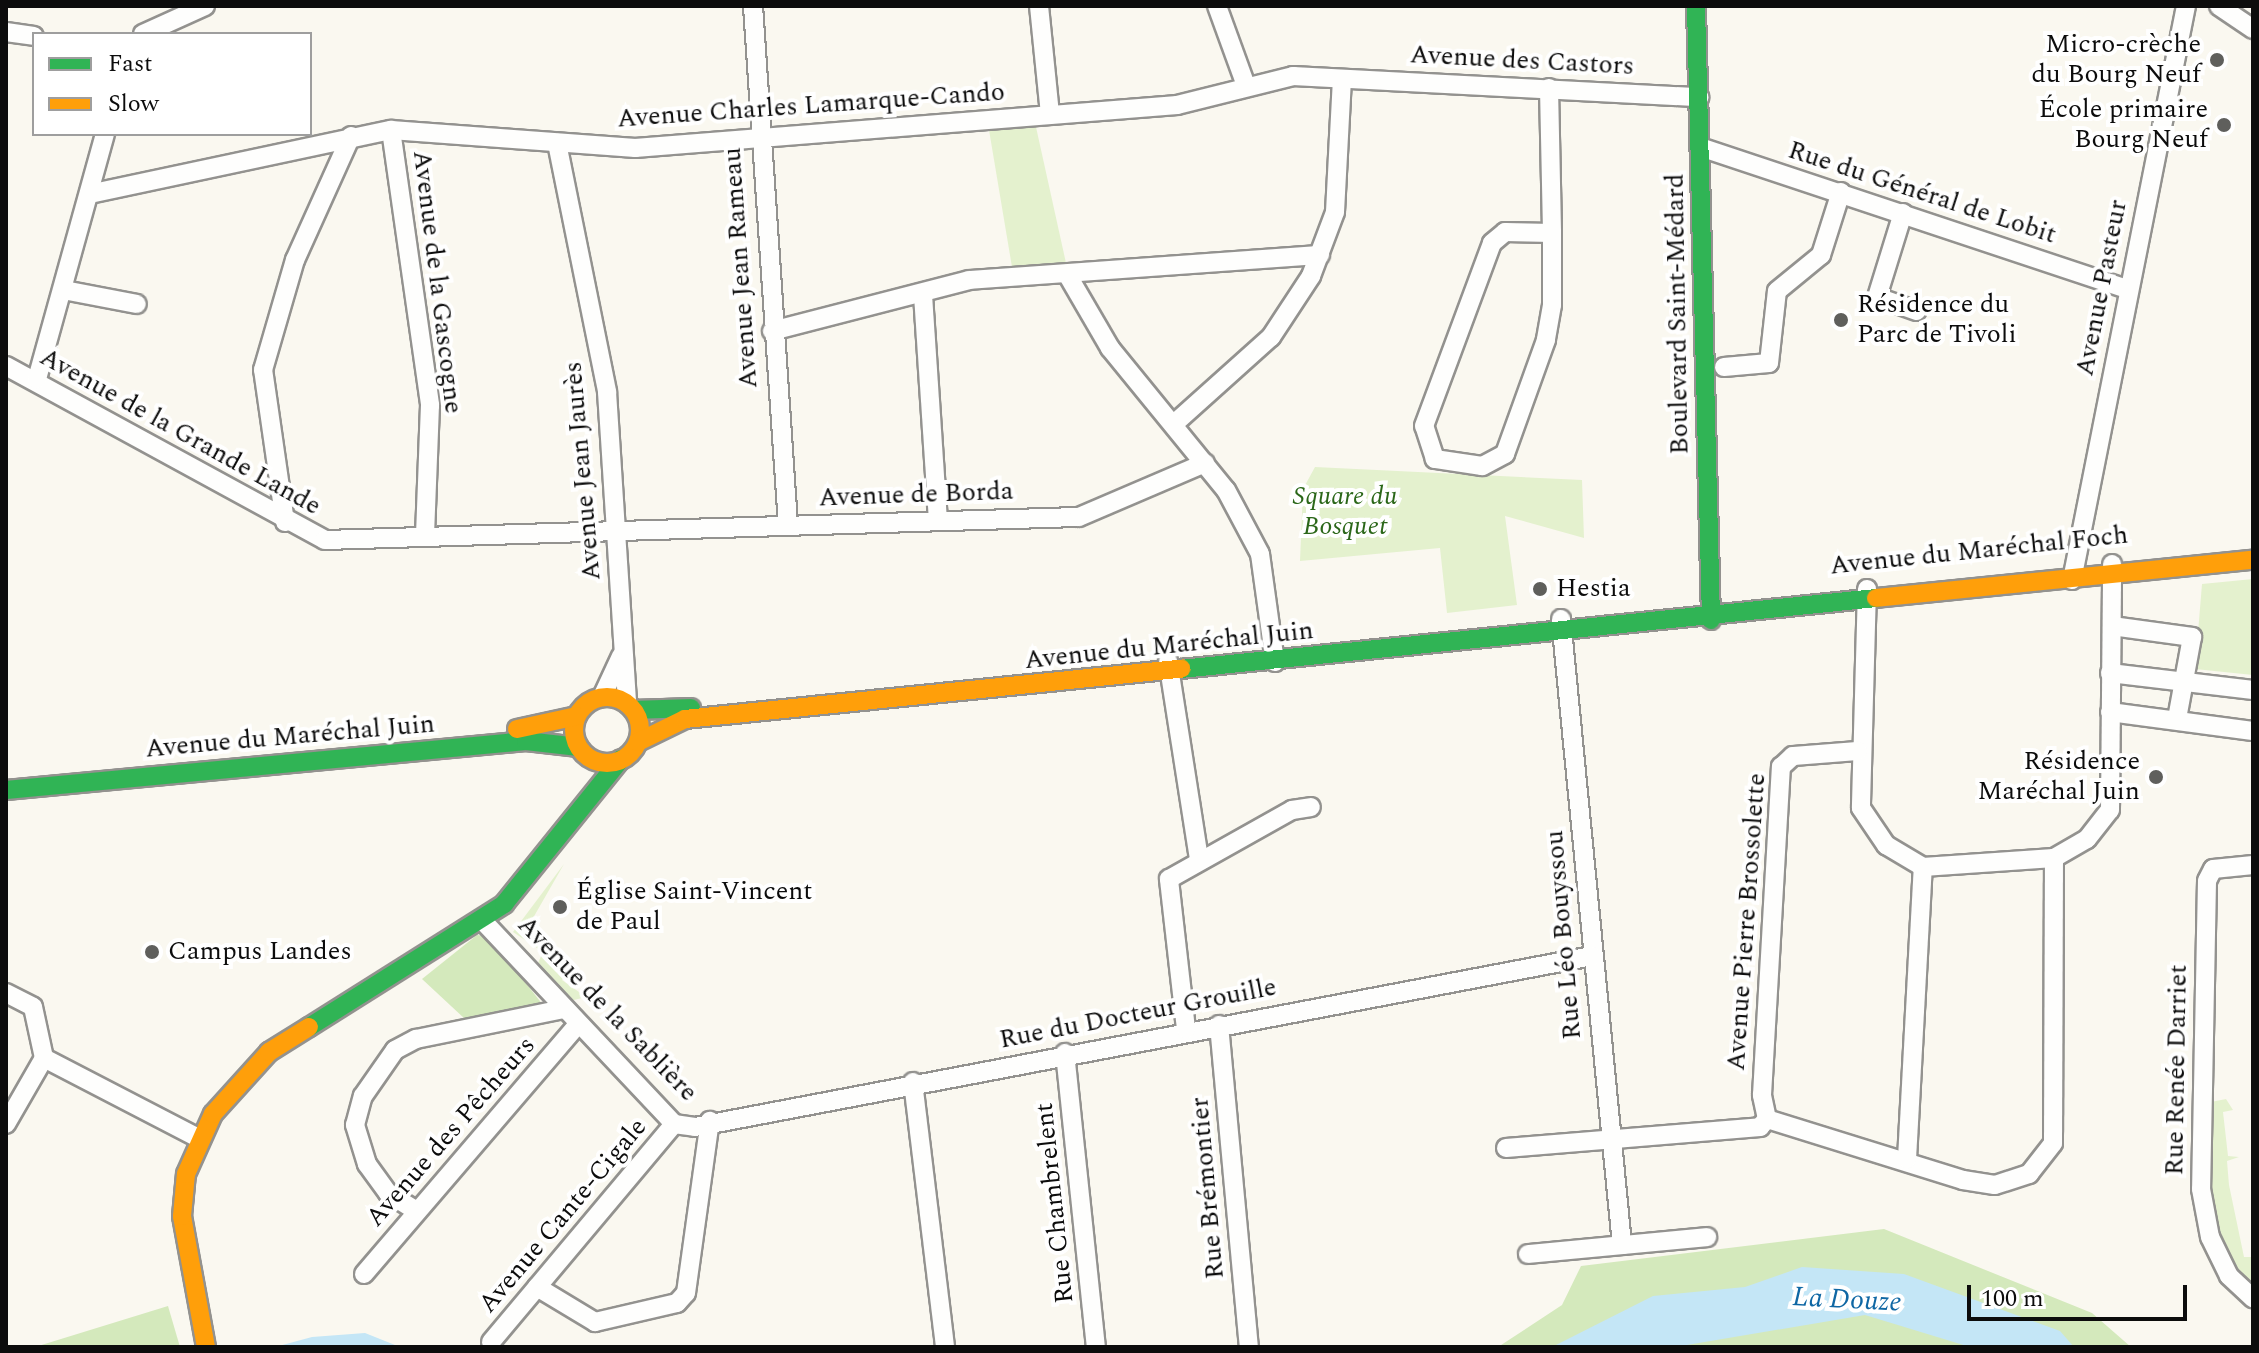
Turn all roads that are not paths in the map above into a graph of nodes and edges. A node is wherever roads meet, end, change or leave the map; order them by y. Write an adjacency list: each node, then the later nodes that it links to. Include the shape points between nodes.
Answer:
1 (205, 6): 10 (street)
2 (753, 6): 20 (street, Avenue Jean Rameau)
3 (1039, 6): 16 (street)
4 (1217, 6): 13 (street)
5 (1696, 6): 15 (main road, Boulevard Saint-Médard)
6 (2186, 6): 29 (street, Avenue Pasteur)
7 (2219, 6): 8 (street)
8 (2253, 29)
9 (6, 32): 11 (street)
10 (147, 32)
11 (32, 36)
12 (1342, 79): 13 (street, Avenue Charles Lamarque-Cando); 14 (street, Avenue des Castors); 27 (street, via 1335,212)
13 (1245, 83): 16 (street, Avenue Charles Lamarque-Cando, via 1177,105)
14 (1549, 88): 15 (street, Avenue des Castors); 26 (street)
15 (1699, 97): 22 (main road, Boulevard Saint-Médard)
16 (1050, 114): 20 (street, Avenue Charles Lamarque-Cando)
17 (391, 130): 19 (street, Avenue Charles Lamarque-Cando); 21 (street, Avenue Charles Lamarque-Cando); 44 (street, Avenue de la Gascogne, via 430,405)
18 (105, 136): 24 (street)
19 (351, 136): 24 (street, Avenue Charles Lamarque-Cando); 41 (street, via 295,260 263,370)
20 (757, 138): 21 (street, Avenue Charles Lamarque-Cando, via 635,148); 34 (street, Avenue Jean Rameau)
21 (557, 143): 43 (street, Avenue Jean Jaurès, via 607,392)
22 (1700, 147): 23 (street, Rue du Général de Lobit); 50 (main road, Boulevard Saint-Médard)
23 (1841, 192): 25 (street, Rue du Général de Lobit); 36 (street, via 1821,255 1777,291 1769,363)
24 (94, 193): 30 (street)
25 (1903, 213): 29 (street, Rue du Général de Lobit); 33 (street, via 1877,297)
26 (1552, 233): 26 (street, via 1505,232 1492,243 1424,426 1425,448 1435,459 1482,466 1510,446 1546,340)
27 (1320, 255): 28 (street); 38 (street, via 1294,310 1271,337)
28 (1067, 274): 31 (street, via 969,280); 38 (street, via 1110,348)
29 (2127, 289): 48 (street, Avenue Pasteur)
30 (64, 290): 32 (street); 37 (street)
31 (923, 295): 34 (street); 40 (street)
32 (137, 304)
33 (1917, 311)
34 (772, 331): 42 (street, Avenue Jean Rameau)
35 (6, 366): 37 (street, Avenue de la Grande Lande)
36 (1724, 367)
37 (37, 379): 41 (street, Avenue de la Grande Lande)
38 (1175, 423): 39 (street)
39 (1205, 463): 40 (street, Avenue de Borda, via 1088,515); 54 (street, via 1260,554)
40 (938, 521): 42 (street, Avenue de Borda)
41 (285, 522): 44 (street, Avenue de la Grande Lande, via 325,540)
42 (788, 525): 43 (street, Avenue de Borda)
43 (618, 530): 44 (street, Avenue de la Grande Lande); 53 (street, Avenue Jean Jaurès)
44 (425, 537)
45 (2253, 549): 47 (main road, Avenue du Maréchal Foch)
46 (2253, 560): 47 (main road, Avenue du Maréchal Foch)
47 (2112, 570): 48 (main road, Avenue du Maréchal Foch); 51 (street)
48 (2073, 574): 49 (main road, Avenue du Maréchal Foch)
49 (1867, 596): 50 (main road, Avenue du Maréchal Foch); 67 (street)
50 (1710, 612): 52 (main road, Avenue du Maréchal Juin)
51 (2112, 626): 56 (street); 57 (street, via 2192,637 2189,667)
52 (1562, 627): 54 (main road, Avenue du Maréchal Juin); 78 (street, Rue Léo Bouyssou)
53 (622, 653): 59 (street, Avenue Jean Jaurès); 60 (street, Avenue Jean Jaurès)
54 (1275, 656): 55 (main road, Avenue du Maréchal Juin)
55 (1169, 666): 60 (main road, Avenue du Maréchal Juin); 65 (main road, Avenue du Maréchal Juin, via 679,720); 74 (street)
56 (2110, 673): 57 (street); 61 (street)
57 (2179, 681): 58 (street); 63 (street)
58 (2253, 690)
59 (602, 697): 60 (main road); 62 (main road)
60 (630, 707): 65 (main road)
61 (2110, 712): 63 (street); 73 (street, via 2110,810 2087,839)
62 (577, 716): 66 (main road); 69 (main road, Avenue du Maréchal Juin, via 490,732)
63 (2177, 719): 64 (street)
64 (2253, 731)
65 (638, 742): 68 (main road)
66 (581, 750): 68 (main road, via 598,761); 70 (main road, Avenue du Maréchal Juin, via 526,741); 71 (main road)
67 (1858, 751): 76 (street, via 1861,808 1886,845); 87 (street, Avenue Pierre Brossolette, via 1793,756 1781,767 1762,1095)
68 (621, 759): 71 (main road)
69 (6, 778)
70 (6, 790)
71 (584, 803): 77 (main road, via 545,858)
72 (1311, 807): 74 (street)
73 (2054, 858): 76 (street); 94 (street, via 2053,1143 2029,1174 1995,1185)
74 (1199, 859): 83 (street, via 1169,879)
75 (2253, 865): 101 (street, Rue Renée Darriet, via 2213,869 2207,881 2201,1189 2227,1272)
76 (1923, 867): 94 (street)
77 (483, 921): 80 (street, Avenue de la Sablière); 91 (main road, via 269,1052 231,1090)
78 (1592, 956): 82 (street, Rue du Docteur Grouille); 92 (street, Rue Léo Bouyssou)
79 (6, 993): 85 (street, via 33,1007)
80 (564, 1009): 81 (street, Avenue de la Sablière); 95 (street, via 416,1039 395,1050 358,1104 355,1125 367,1164 388,1193)
81 (578, 1024): 89 (street, Avenue de la Sablière); 95 (street, Avenue des Pêcheurs)
82 (1219, 1025): 83 (street, Rue du Docteur Grouille); 106 (street, Rue Brémontier)
83 (1186, 1029): 84 (street, Rue du Docteur Grouille)
84 (1065, 1053): 86 (street, Rue du Docteur Grouille); 105 (street, Rue Chambrelent)
85 (44, 1058): 88 (street); 91 (street)
86 (913, 1082): 90 (street, Rue du Docteur Grouille); 104 (street)
87 (1767, 1119): 92 (street, via 1760,1127); 94 (street)
88 (6, 1124)
89 (674, 1124): 90 (street, Avenue de la Sablière); 100 (street, Avenue Cante-Cigale)
90 (702, 1124): 100 (street, via 686,1293 677,1303 595,1322)
91 (200, 1139): 103 (main road, via 182,1216)
92 (1611, 1139): 93 (street); 97 (street, Rue Léo Bouyssou)
93 (1506, 1148)
94 (1907, 1159)
95 (415, 1210): 99 (street, Avenue des Pêcheurs)
96 (1707, 1237): 97 (street)
97 (1622, 1245): 98 (street)
98 (1528, 1254)
99 (364, 1274)
100 (537, 1287): 102 (street, Avenue Cante-Cigale)
101 (2253, 1298)
102 (491, 1342)
103 (206, 1347)
104 (945, 1347)
105 (1096, 1347)
106 (1249, 1347)

